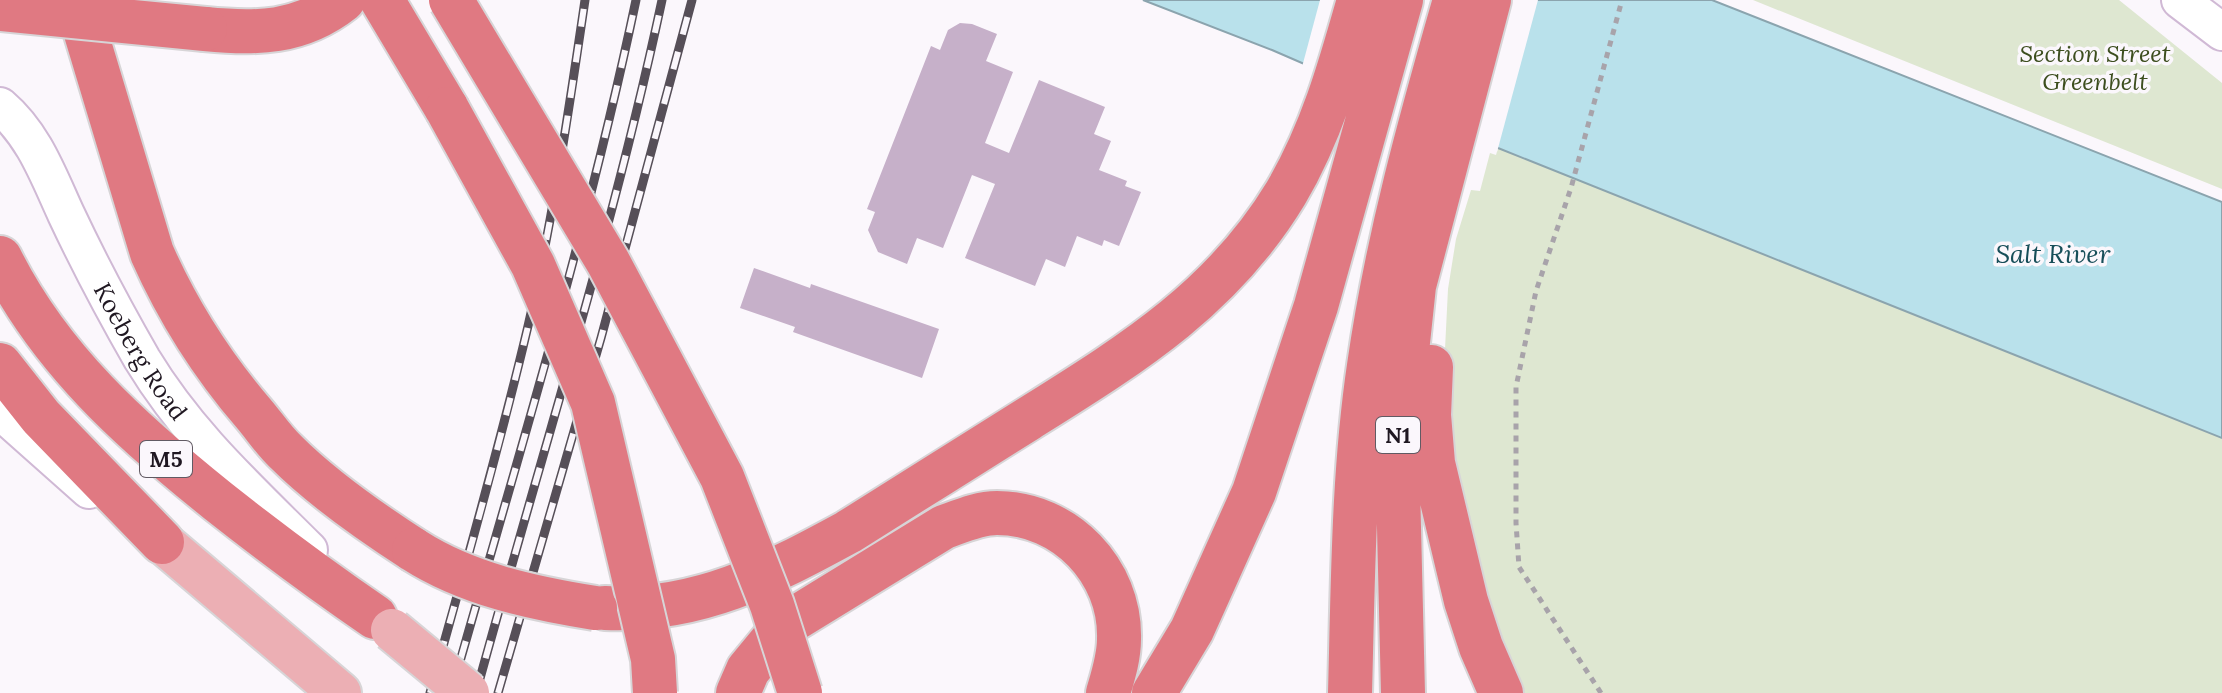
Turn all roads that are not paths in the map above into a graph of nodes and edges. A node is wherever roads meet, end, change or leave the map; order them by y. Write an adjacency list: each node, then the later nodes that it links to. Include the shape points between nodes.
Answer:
1 (76, 0): 20 (highway, via 164,280 195,338)
2 (110, 0): 20 (highway, via 193,299)
3 (343, 0): 11 (highway, bridge, via 319,15 260,33)
4 (382, 0): 25 (highway, bridge, via 498,198 593,403 653,659)
5 (451, 0): 27 (highway, bridge, via 608,262 722,477)
6 (1359, 0): 13 (highway)
7 (1401, 0): 13 (highway)
8 (1455, 0): 15 (highway)
9 (1489, 0): 15 (highway, N1)
10 (2180, 0): 12 (main road)
11 (0, 9)
12 (2222, 32)
13 (1352, 102): 20 (highway, bridge, via 1322,123 1286,193 1242,256 1188,310 1124,359 848,532 749,581 691,600 660,608 595,608 515,592 450,569 352,507 295,460); 29 (highway, via 1316,306 1254,492 1192,630)
14 (0, 106): 22 (main road, Koeberg Road, via 31,140 143,359 198,439)
15 (1436, 133): 16 (highway, N1); 30 (highway, via 1385,266 1368,368 1355,520)
16 (1441, 181): 31 (highway, N1, via 1414,286 1397,445); 32 (highway, via 1443,243 1432,327 1429,415 1433,463 1466,601)
17 (0, 258): 22 (highway, M5, via 59,350 125,423 303,568)
18 (0, 365): 21 (highway, M5, via 41,417)
19 (0, 411): 21 (main road, via 78,483)
20 (256, 417)
21 (162, 542): 23 (main road, M5)
22 (384, 624): 24 (main road, Koeberg Road / M5, bridge)
23 (340, 693)
24 (468, 693)
25 (655, 693)
26 (738, 693): 28 (highway, via 748,670 786,624 944,527 995,512 1054,527 1090,555 1118,616 1117,660)
27 (800, 693)
28 (1108, 693)
29 (1154, 693)
30 (1350, 693)
31 (1403, 693)
32 (1501, 693)

